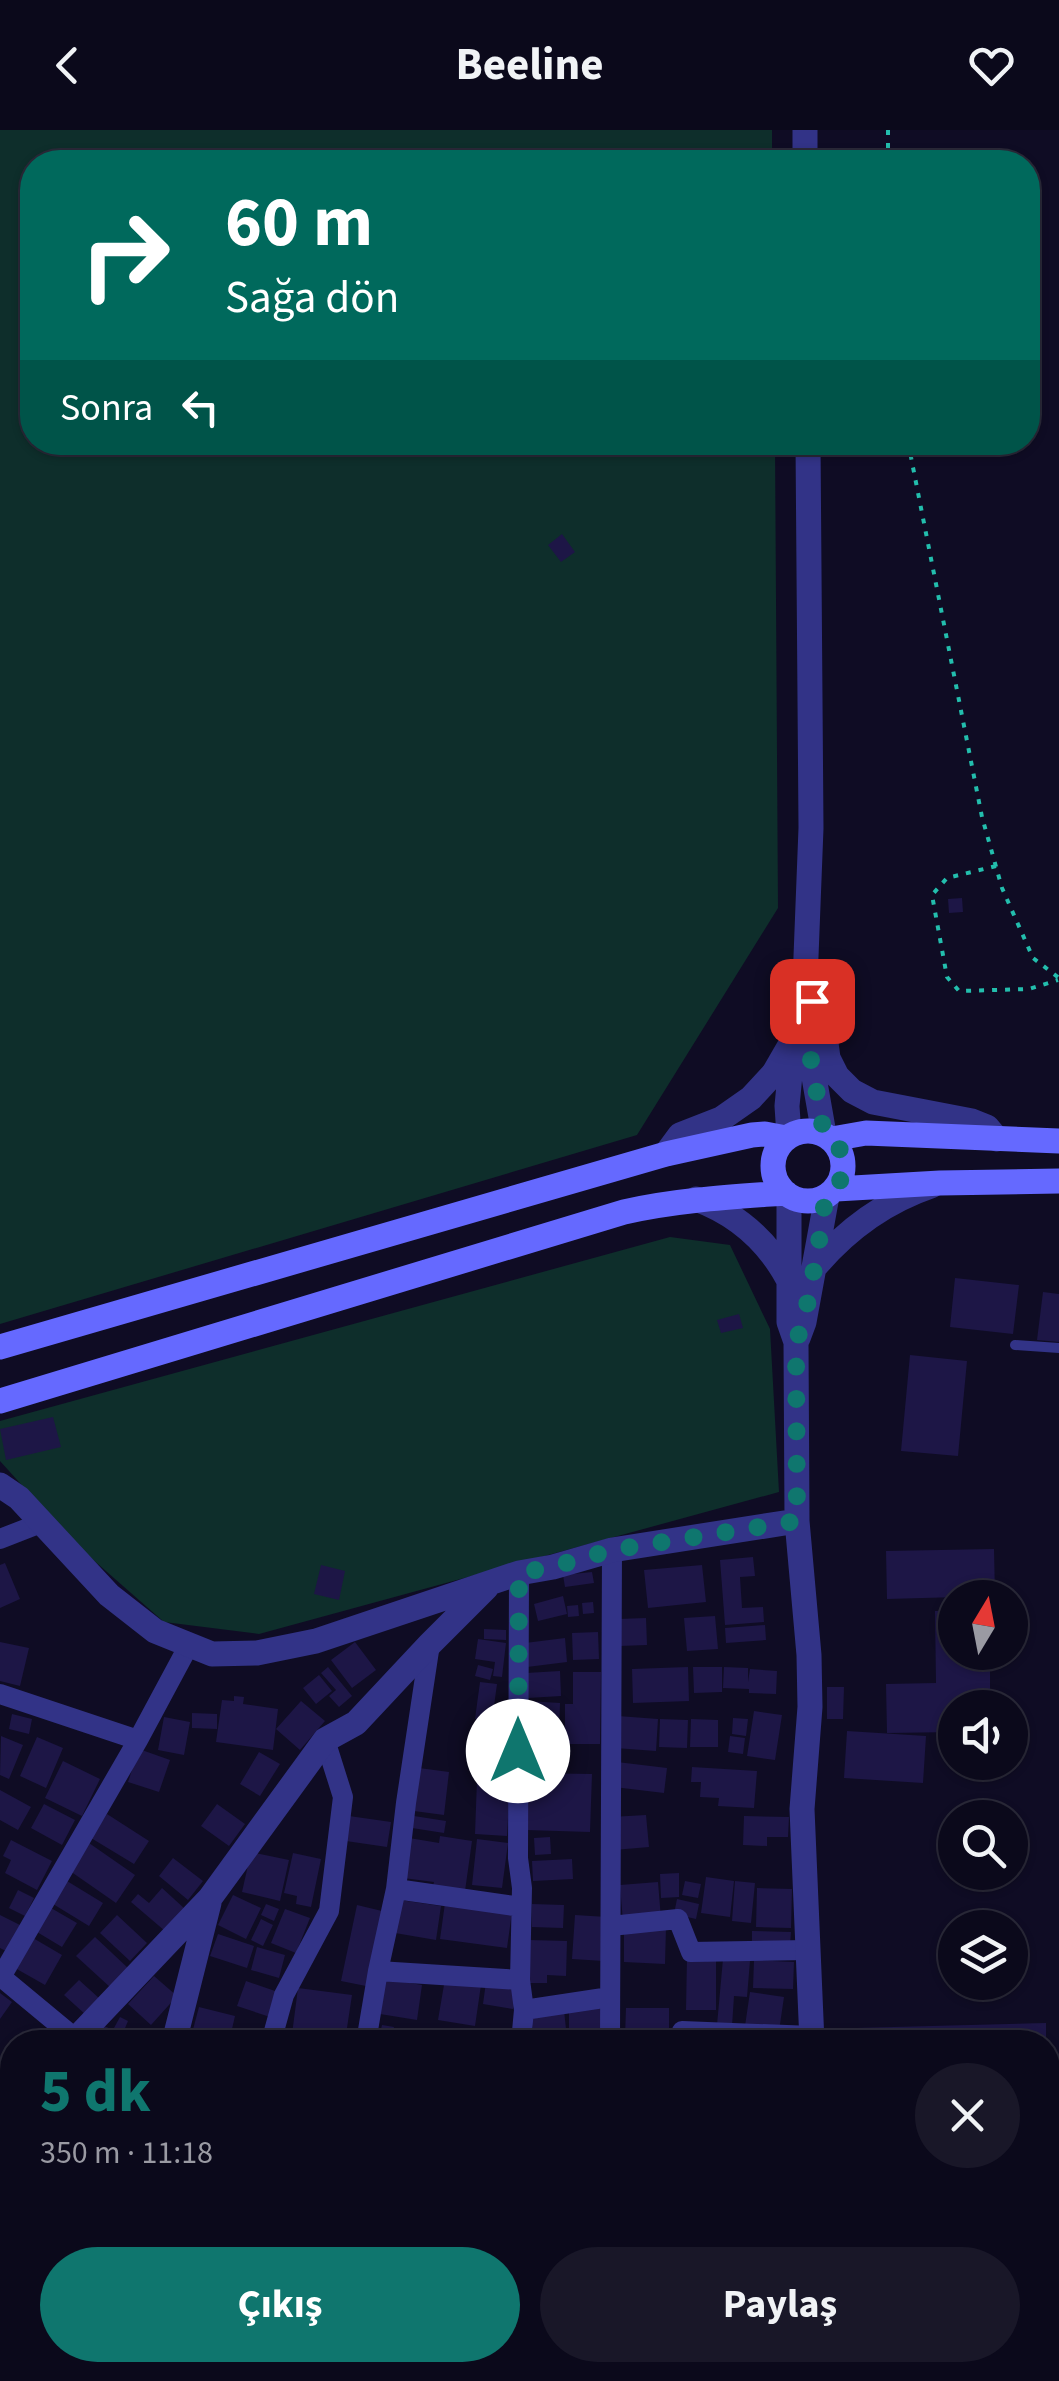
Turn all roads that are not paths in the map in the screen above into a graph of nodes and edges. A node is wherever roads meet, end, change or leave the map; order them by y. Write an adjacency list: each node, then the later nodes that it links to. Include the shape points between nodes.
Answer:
1 (808, 455): 2 (street, via 811,828)
2 (805, 982): 3 (street); 4 (street)
3 (812, 1017): 6 (street, via 811,1060); 7 (street, via 837,1076 862,1098 972,1120)
4 (794, 1038): 5 (street); 9 (street, via 751,1098 680,1136)
5 (787, 1137): 6 (main road, via 806,1130); 9 (main road, via 752,1135); 13 (main road, via 773,1166)
6 (828, 1137): 7 (main road); 12 (main road, via 844,1168)
7 (997, 1139): 8 (main road)
8 (1059, 1141)
9 (666, 1154): 19 (main road)
10 (1059, 1181): 11 (main road)
11 (940, 1183): 12 (main road); 15 (street, via 867,1218)
12 (832, 1192): 13 (main road, via 808,1202); 15 (street)
13 (788, 1195): 14 (main road); 16 (street)
14 (696, 1200): 16 (street, via 756,1235); 21 (main road, via 624,1212)
15 (814, 1268): 17 (street)
16 (789, 1281): 17 (street)
17 (796, 1342): 23 (street)
18 (1014, 1345): 20 (lane)
19 (0, 1346)
20 (1059, 1348)
21 (0, 1401)
22 (0, 1485): 24 (street)
23 (797, 1521): 26 (street); 38 (street, via 809,1655 802,1809)
24 (41, 1522): 25 (street); 30 (street, via 108,1595 155,1631)
25 (0, 1539)
26 (612, 1550): 27 (street); 37 (street)
27 (519, 1573): 28 (street); 36 (street)
28 (489, 1585): 29 (street); 30 (street, via 316,1641 257,1653 212,1654)
29 (430, 1644): 33 (street, via 356,1724); 34 (street)
30 (189, 1645): 32 (street)
31 (2, 1700): 32 (street)
32 (138, 1740): 40 (street)
33 (325, 1740): 35 (street); 47 (street, via 344,1797 329,1911 284,1995)
34 (396, 1889): 36 (street); 39 (street)
35 (210, 1898): 45 (street); 46 (street)
36 (521, 1907): 41 (street)
37 (611, 1926): 38 (street, via 678,1919 690,1952); 42 (street)
38 (808, 1950): 51 (street)
39 (378, 1971): 41 (street); 48 (street)
40 (0, 1977): 44 (street)
41 (520, 1980): 43 (street)
42 (610, 1997): 43 (street); 50 (street)
43 (524, 2010): 49 (street)
44 (62, 2030)
45 (85, 2030)
46 (177, 2030)
47 (274, 2030)
48 (368, 2030)
49 (522, 2030)
50 (610, 2030)
51 (812, 2030)

